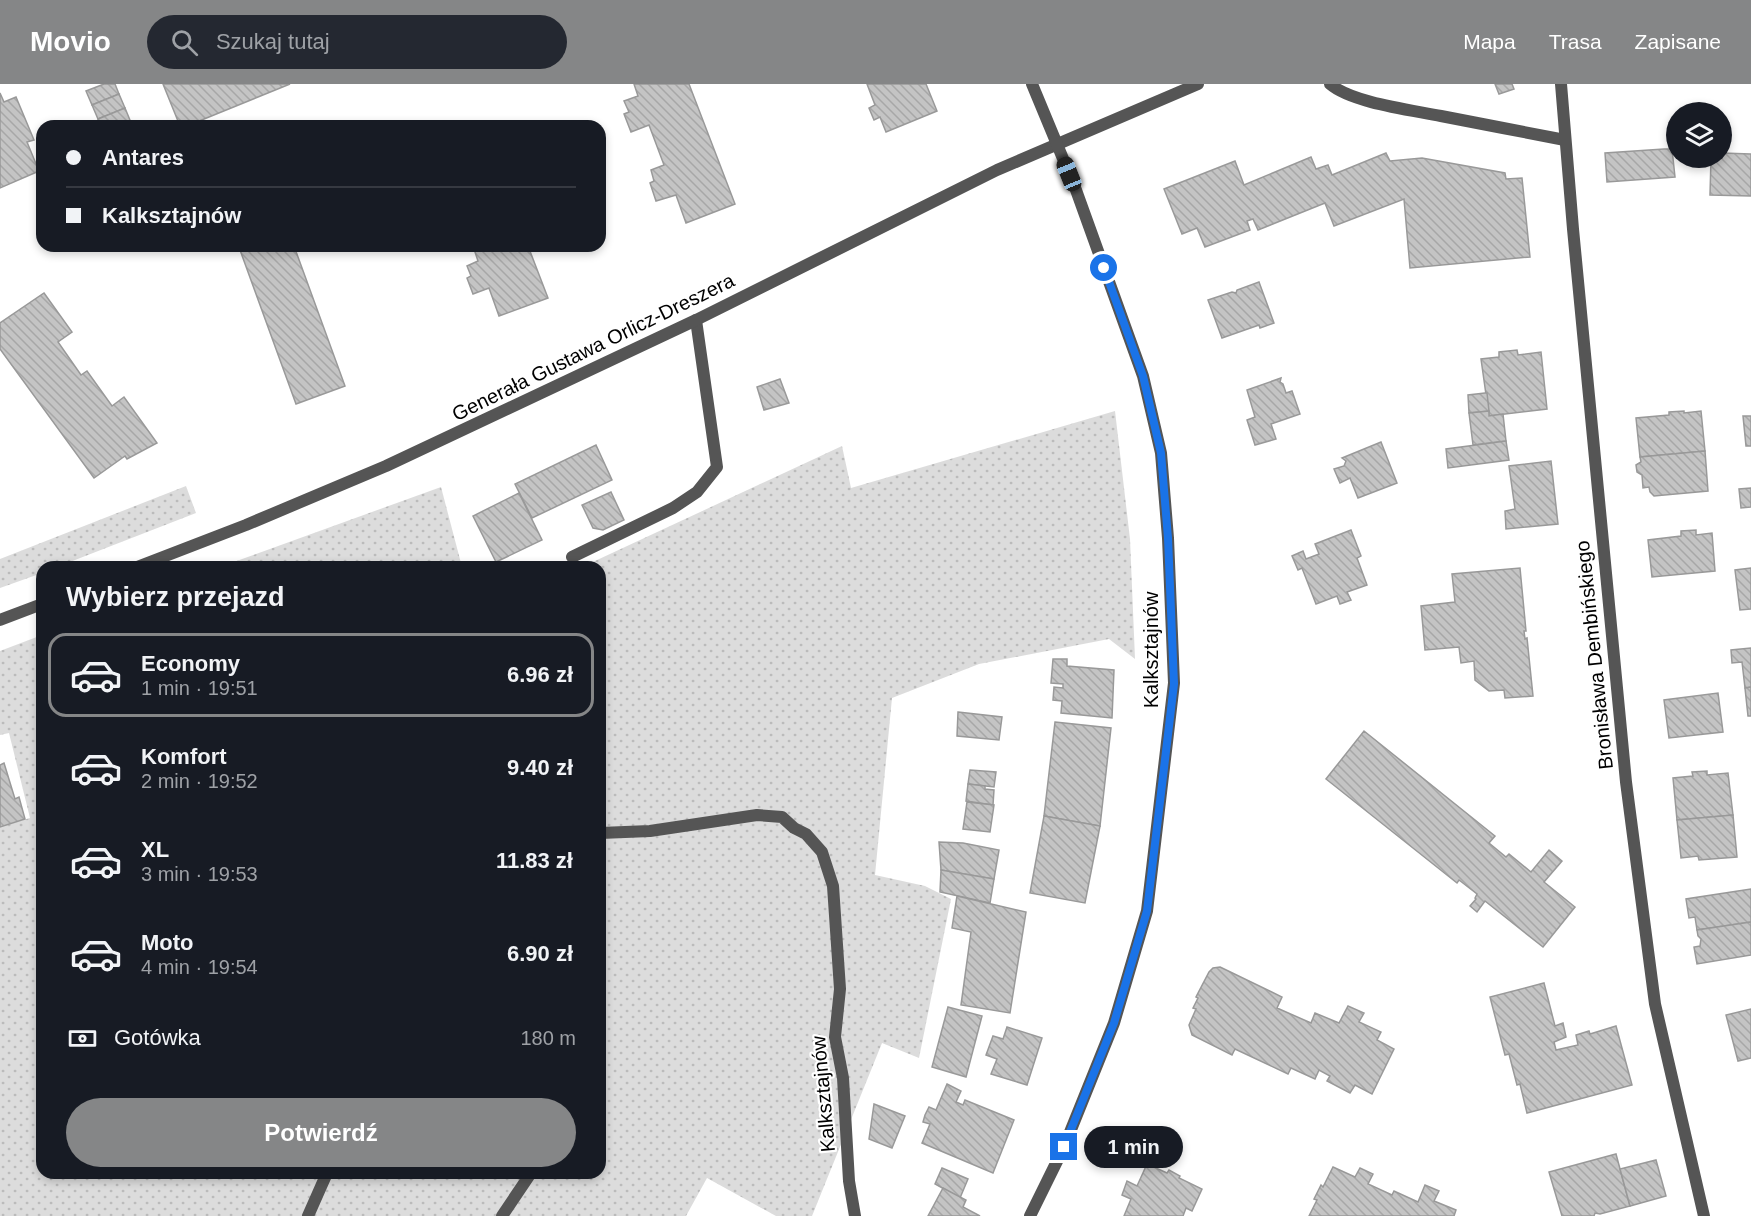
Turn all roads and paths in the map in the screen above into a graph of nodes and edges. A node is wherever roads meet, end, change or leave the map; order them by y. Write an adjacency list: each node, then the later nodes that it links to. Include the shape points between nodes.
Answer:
1 (1032, 84): 6 (street, Kalksztajnów)
2 (1198, 84): 6 (street, Generała Gustawa Orlicz-Dreszera)
3 (1330, 84): 5 (street, via 1351,96)
4 (1561, 84): 5 (street, Bronisława Dembińskiego)
5 (1565, 140): 19 (street, Bronisława Dembińskiego, via 1627,793 1656,1004)
6 (1057, 143): 7 (street, Generała Gustawa Orlicz-Dreszera); 18 (street, Kalksztajnów, via 1143,376 1161,453 1174,684 1147,911 1114,1023 1064,1147)
7 (696, 320): 8 (street, via 717,467 697,492 673,508); 9 (street, Generała Gustawa Orlicz-Dreszera, via 386,466)
8 (572, 557)
9 (153, 561)
10 (36, 606): 11 (street)
11 (0, 620)
12 (606, 833): 17 (street, Kalksztajnów, via 650,831 757,815 782,817 806,834 822,852 833,886 840,989 835,1037 843,1078)
13 (324, 1179): 15 (street)
14 (527, 1179): 16 (street)
15 (308, 1216)
16 (502, 1216)
17 (855, 1216)
18 (1030, 1216)
19 (1704, 1216)

